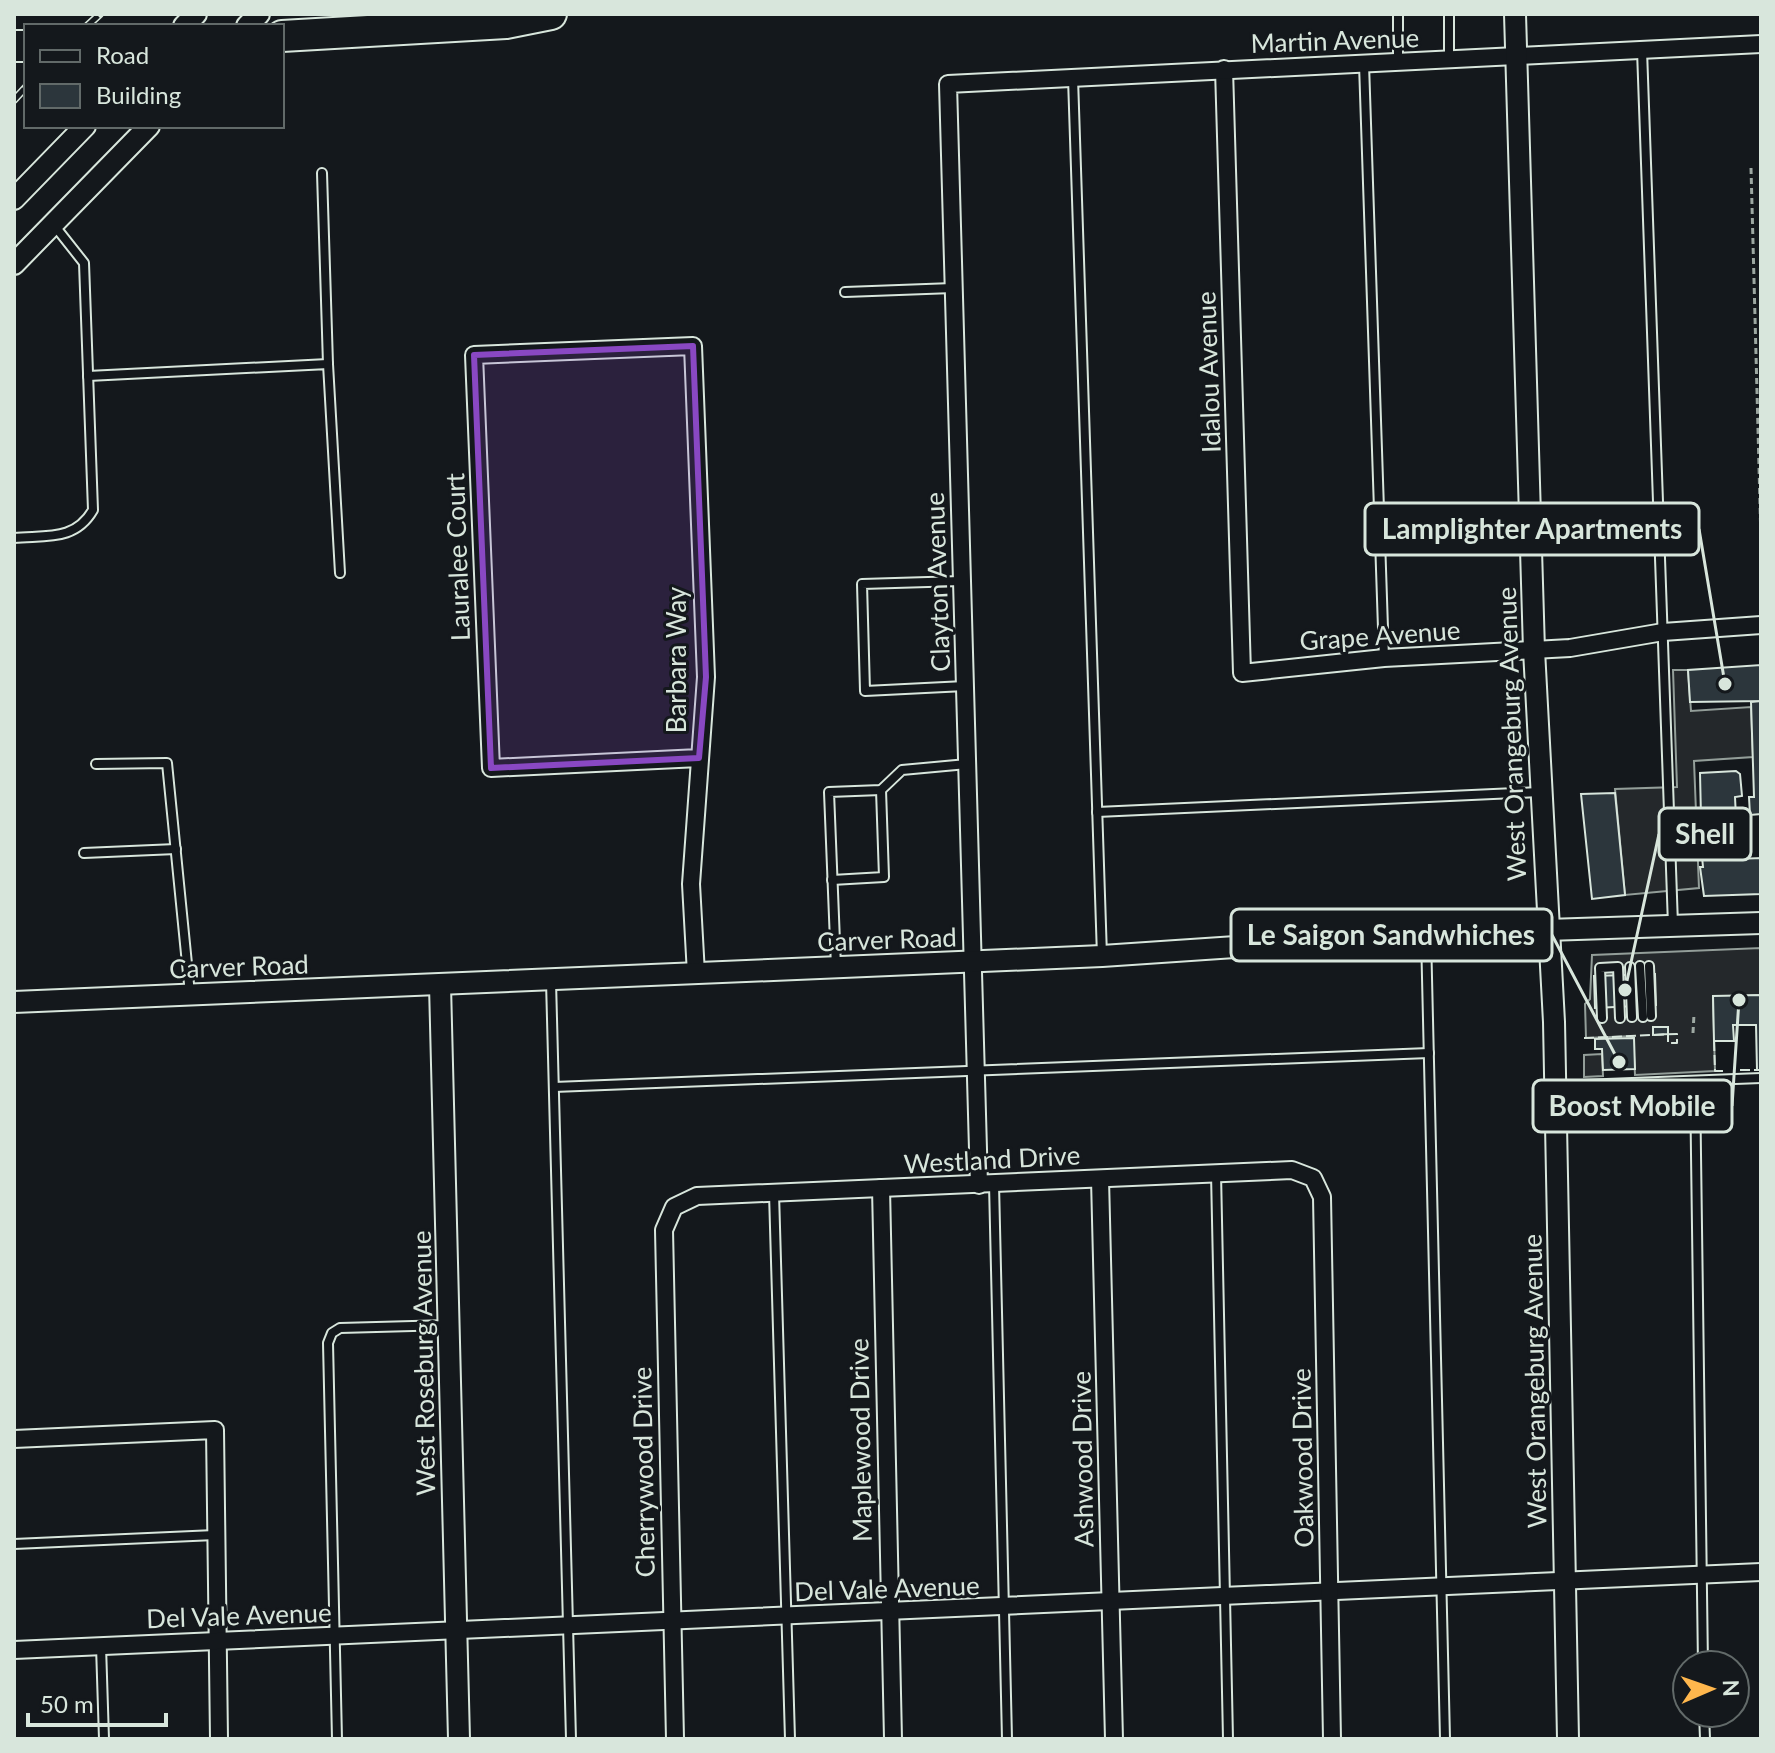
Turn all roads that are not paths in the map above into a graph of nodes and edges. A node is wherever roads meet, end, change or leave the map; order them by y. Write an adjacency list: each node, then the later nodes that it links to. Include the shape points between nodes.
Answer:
1 (551, 14): 5 (highway, via 506,23)
2 (1398, 14): 10 (lane)
3 (1449, 14): 9 (lane)
4 (1515, 14): 8 (street, West Orangeburg Avenue)
5 (296, 36)
6 (1761, 44): 7 (street, Martin Avenue)
7 (1642, 50): 8 (street, Martin Avenue); 30 (lane)
8 (1515, 56): 9 (street, Martin Avenue); 31 (street, West Orangeburg Avenue)
9 (1449, 60): 10 (street, Martin Avenue)
10 (1398, 62): 11 (street, Martin Avenue)
11 (1364, 64): 12 (street, Martin Avenue); 32 (lane)
12 (1224, 69): 13 (street, Martin Avenue); 33 (street, Idalou Avenue)
13 (1073, 77): 14 (street, Martin Avenue); 40 (lane)
14 (1055, 78): 21 (street, Clayton Avenue, via 948,84)
15 (83, 128): 18 (street)
16 (147, 128): 19 (street)
17 (322, 173): 24 (lane)
18 (14, 199)
19 (54, 224): 20 (street); 25 (lane, via 84,263)
20 (14, 264)
21 (953, 288): 22 (lane); 28 (street, Clayton Avenue)
22 (845, 292)
23 (693, 346): 35 (street, Barbara Way, via 706,677); 35 (street, Lauralee Court, via 474,355 491,768)
24 (328, 364): 25 (lane); 27 (lane)
25 (88, 376): 26 (lane, via 93,510 84,525 68,534)
26 (14, 538)
27 (340, 573)
28 (962, 581): 34 (street, Clayton Avenue); 34 (lane, via 862,584 865,691)
29 (1761, 625): 30 (street, Grape Avenue)
30 (1663, 632): 31 (street, Grape Avenue); 45 (lane)
31 (1534, 650): 32 (street, Grape Avenue); 39 (street, West Orangeburg Avenue)
32 (1384, 658): 33 (street, Grape Avenue)
33 (1242, 673)
34 (965, 686): 37 (street, Clayton Avenue)
35 (699, 758): 53 (street, Barbara Way, via 691,884)
36 (96, 764): 41 (lane, via 167,763)
37 (968, 764): 38 (lane, via 902,770); 49 (street, Clayton Avenue)
38 (881, 790): 43 (lane, via 884,877); 43 (lane, via 829,792)
39 (1539, 792): 40 (lane); 46 (street, West Orangeburg Avenue)
40 (1097, 812): 48 (lane)
41 (176, 849): 42 (lane); 56 (lane)
42 (84, 853)
43 (832, 880): 52 (lane)
44 (1761, 923): 45 (street, Carver Road)
45 (1673, 928): 46 (street, Carver Road)
46 (1547, 931): 47 (street, Carver Road); 66 (street, West Orangeburg Avenue)
47 (1426, 934): 48 (street, Carver Road); 62 (lane)
48 (1102, 956): 49 (street, Carver Road)
49 (974, 962): 52 (street, Carver Road); 63 (street, Clayton Avenue)
50 (1645, 966): 58 (lane)
51 (1630, 967): 59 (lane)
52 (836, 968): 53 (street, Carver Road)
53 (696, 974): 54 (street, Carver Road)
54 (551, 980): 55 (street, Carver Road); 67 (lane)
55 (440, 985): 56 (street, Carver Road); 75 (street, West Roseburg Avenue)
56 (190, 995): 57 (street, Carver Road)
57 (14, 1002)
58 (1647, 1016)
59 (1632, 1017)
60 (1602, 1018): 61 (lane, via 1600,968 1618,967)
61 (1620, 1018)
62 (1429, 1053): 63 (lane); 82 (lane)
63 (976, 1068): 67 (lane); 71 (street, Clayton Avenue)
64 (1761, 1078): 65 (lane)
65 (1695, 1081): 66 (lane); 80 (lane)
66 (1555, 1086): 81 (street, West Orangeburg Avenue)
67 (554, 1087): 90 (lane)
68 (1216, 1173): 69 (street, Westland Drive, via 1292,1170); 70 (street, Westland Drive); 84 (lane)
69 (1313, 1178): 83 (street, Oakwood Drive, via 1322,1197)
70 (1100, 1179): 71 (street, Westland Drive); 85 (street, Ashwood Drive)
71 (987, 1185): 72 (street, Westland Drive); 86 (lane)
72 (881, 1188): 73 (street, Westland Drive); 87 (street, Maplewood Drive)
73 (774, 1193): 74 (street, Westland Drive, via 697,1196); 88 (lane)
74 (674, 1207): 89 (street, Cherrywood Drive, via 664,1230)
75 (449, 1325): 91 (street, West Roseburg Avenue); 92 (lane, via 340,1328 328,1343)
76 (14, 1439): 77 (street, via 215,1430)
77 (215, 1535): 78 (lane); 93 (street)
78 (14, 1544)
79 (1761, 1572): 80 (street, Del Vale Avenue)
80 (1702, 1574): 81 (street, Del Vale Avenue); 95 (lane)
81 (1566, 1579): 82 (street, Del Vale Avenue); 110 (street, West Orangeburg Avenue)
82 (1443, 1586): 83 (street, Del Vale Avenue); 109 (lane)
83 (1329, 1592): 84 (street, Del Vale Avenue); 108 (street, Oakwood Drive)
84 (1226, 1597): 85 (street, Del Vale Avenue); 107 (lane)
85 (1111, 1603): 86 (street, Del Vale Avenue); 106 (street, Ashwood Drive)
86 (1004, 1608): 87 (street, Del Vale Avenue); 105 (lane)
87 (888, 1613): 88 (street, Del Vale Avenue); 104 (street, Maplewood Drive)
88 (787, 1617): 89 (street, Del Vale Avenue); 103 (lane)
89 (671, 1622): 90 (street, Del Vale Avenue); 102 (street, Cherrywood Drive)
90 (568, 1627): 91 (street, Del Vale Avenue); 101 (lane)
91 (456, 1631): 92 (street, Del Vale Avenue); 100 (street, West Roseburg Avenue)
92 (335, 1636): 93 (street, Del Vale Avenue); 99 (lane)
93 (217, 1639): 94 (street, Del Vale Avenue); 98 (street)
94 (101, 1646): 96 (street, Del Vale Avenue); 97 (lane)
95 (1703, 1649)
96 (14, 1650)
97 (104, 1739)
98 (219, 1739)
99 (337, 1739)
100 (459, 1739)
101 (571, 1739)
102 (675, 1739)
103 (790, 1739)
104 (893, 1739)
105 (1007, 1739)
106 (1114, 1739)
107 (1228, 1739)
108 (1332, 1739)
109 (1445, 1739)
110 (1568, 1739)

